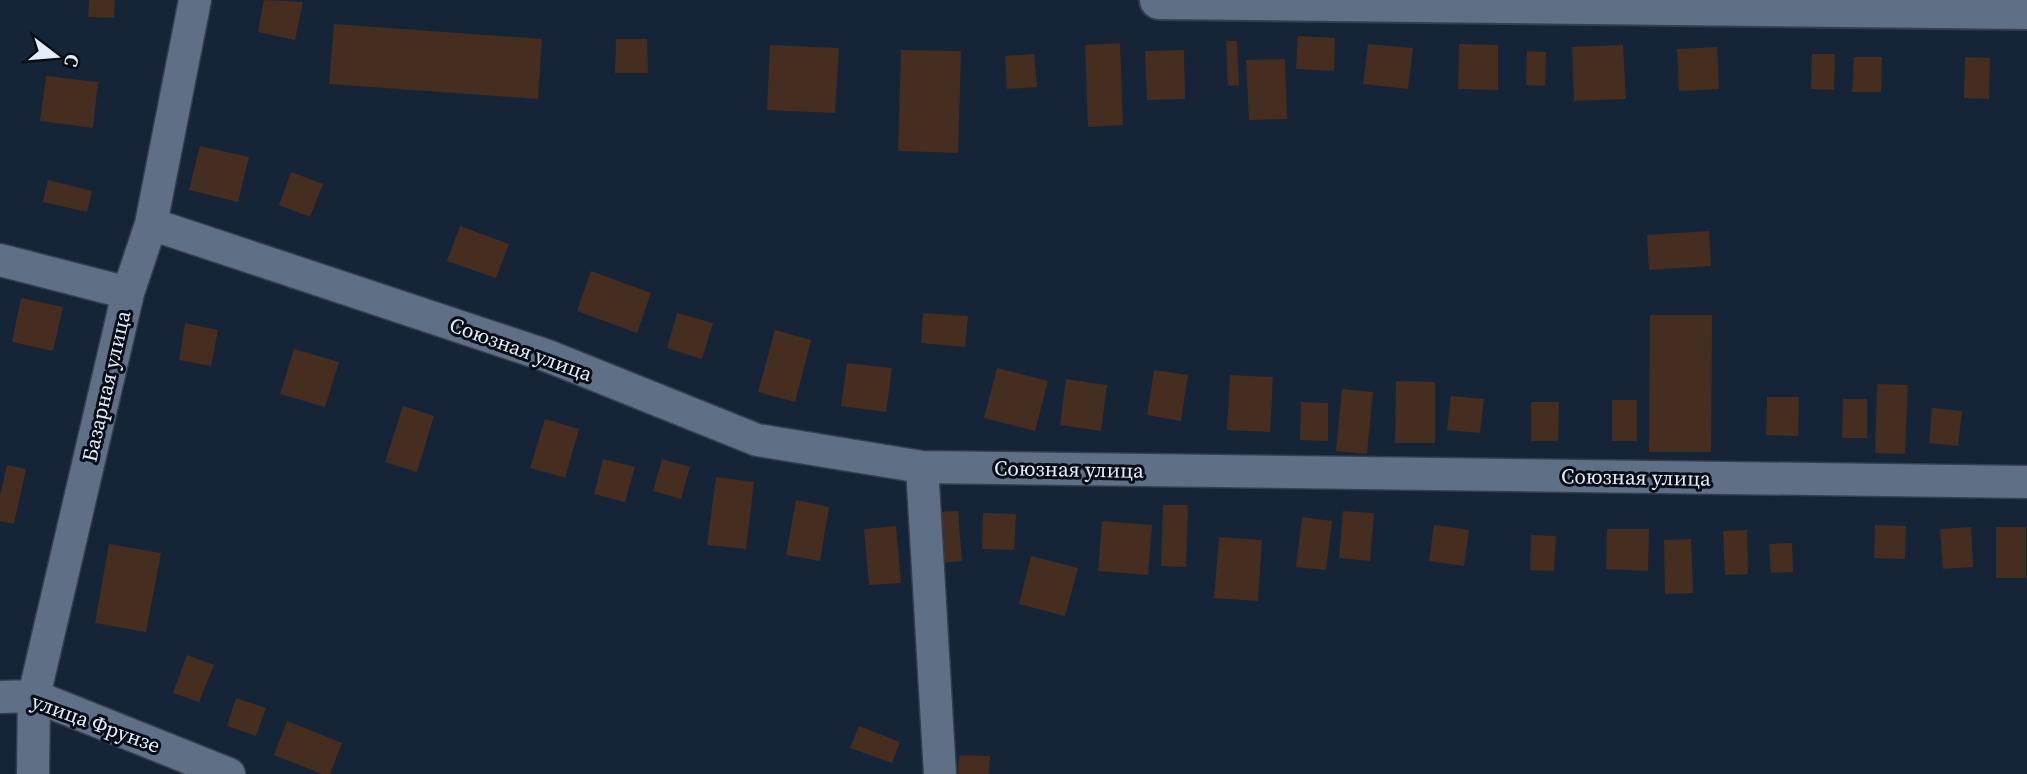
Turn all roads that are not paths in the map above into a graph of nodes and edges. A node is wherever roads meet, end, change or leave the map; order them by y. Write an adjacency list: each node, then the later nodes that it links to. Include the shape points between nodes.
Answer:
1 (195, 0): 4 (street, Базарная улица)
2 (1159, 0): 3 (street)
3 (2027, 10)
4 (151, 224): 6 (street, Базарная улица); 7 (street, Союзная улица, via 548,356 757,440)
5 (0, 260): 6 (street)
6 (128, 293): 9 (street, Базарная улица)
7 (922, 467): 8 (street, Союзная улица); 13 (street)
8 (2027, 482)
9 (34, 696): 10 (street, улица Фрунзе); 11 (street, Базарная улица); 12 (street, улица Фрунзе)
10 (0, 697)
11 (33, 774)
12 (229, 774)
13 (940, 774)

